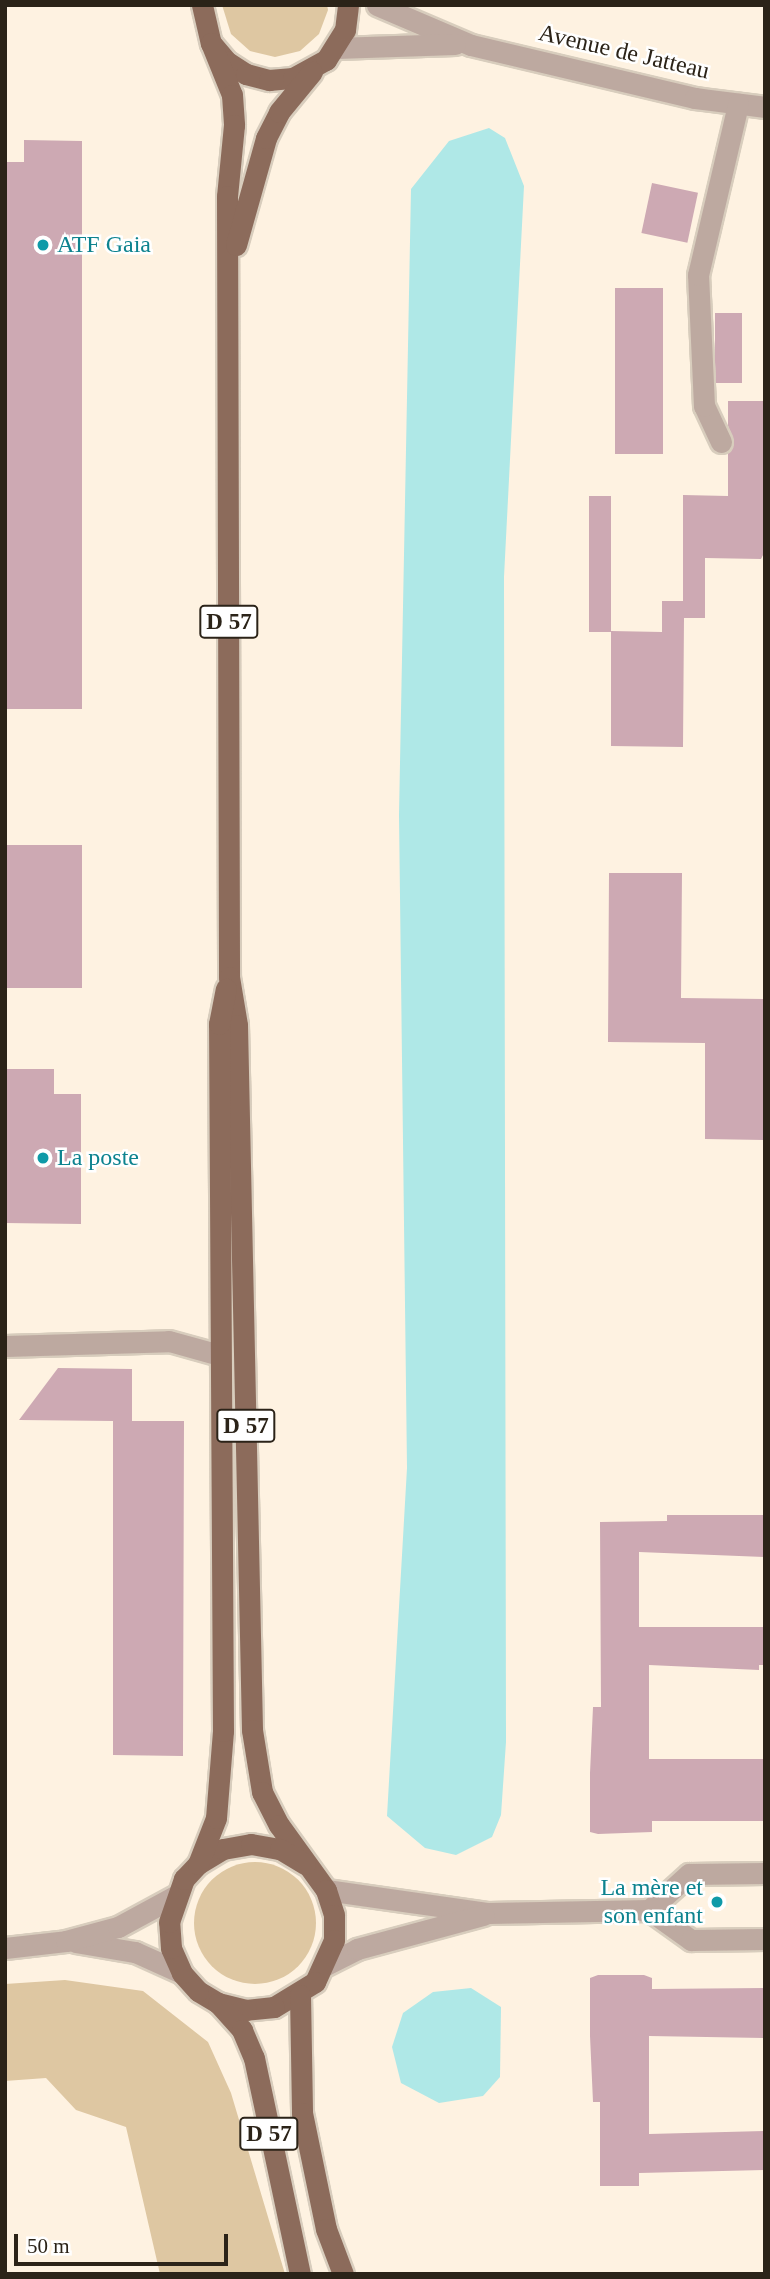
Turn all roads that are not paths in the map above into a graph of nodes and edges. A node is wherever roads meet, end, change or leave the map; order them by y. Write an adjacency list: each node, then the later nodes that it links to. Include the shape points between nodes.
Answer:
1 (202, 5): 4 (main road)
2 (348, 5): 6 (main road, via 345,30)
3 (377, 5): 5 (street, Avenue de Jatteau)
4 (211, 43): 7 (main road, via 226,61 258,77 293,78); 10 (main road, D 57, via 232,95)
5 (471, 45): 6 (street, Avenue de Jatteau, via 395,43); 8 (street, Avenue de Jatteau)
6 (336, 48): 7 (main road)
7 (315, 68): 10 (main road, D 57, via 279,112 266,138)
8 (738, 104): 9 (street, Avenue de Jatteau); 11 (street, via 698,275 704,406)
9 (765, 107)
10 (230, 267): 12 (main road, D 57)
11 (721, 442)
12 (229, 976): 14 (main road, D 57, via 219,1024); 16 (main road, D 57, via 237,1025 252,1730 262,1792)
13 (5, 1346): 14 (street, via 169,1341)
14 (219, 1355): 15 (main road, D 57, via 223,1731 216,1818)
15 (198, 1864): 16 (main road, via 223,1849 251,1844 280,1849); 19 (main road)
16 (305, 1864): 18 (main road)
17 (765, 1873): 20 (street, via 689,1874)
18 (326, 1890): 21 (street); 25 (main road, via 334,1915 334,1940)
19 (175, 1896): 23 (street, via 118,1927); 26 (main road, via 169,1922 171,1948)
20 (649, 1910): 21 (street); 22 (street, via 691,1940)
21 (488, 1913): 25 (street, via 357,1949)
22 (765, 1939)
23 (66, 1941): 24 (street); 26 (street, via 135,1952)
24 (5, 1948)
25 (326, 1965): 27 (main road)
26 (182, 1973): 28 (main road)
27 (300, 1995): 28 (main road, via 274,2007 246,2010); 30 (main road, D 57, via 302,2113 326,2229)
28 (218, 2003): 29 (main road, D 57, via 242,2030 254,2058)
29 (300, 2274)
30 (343, 2274)

